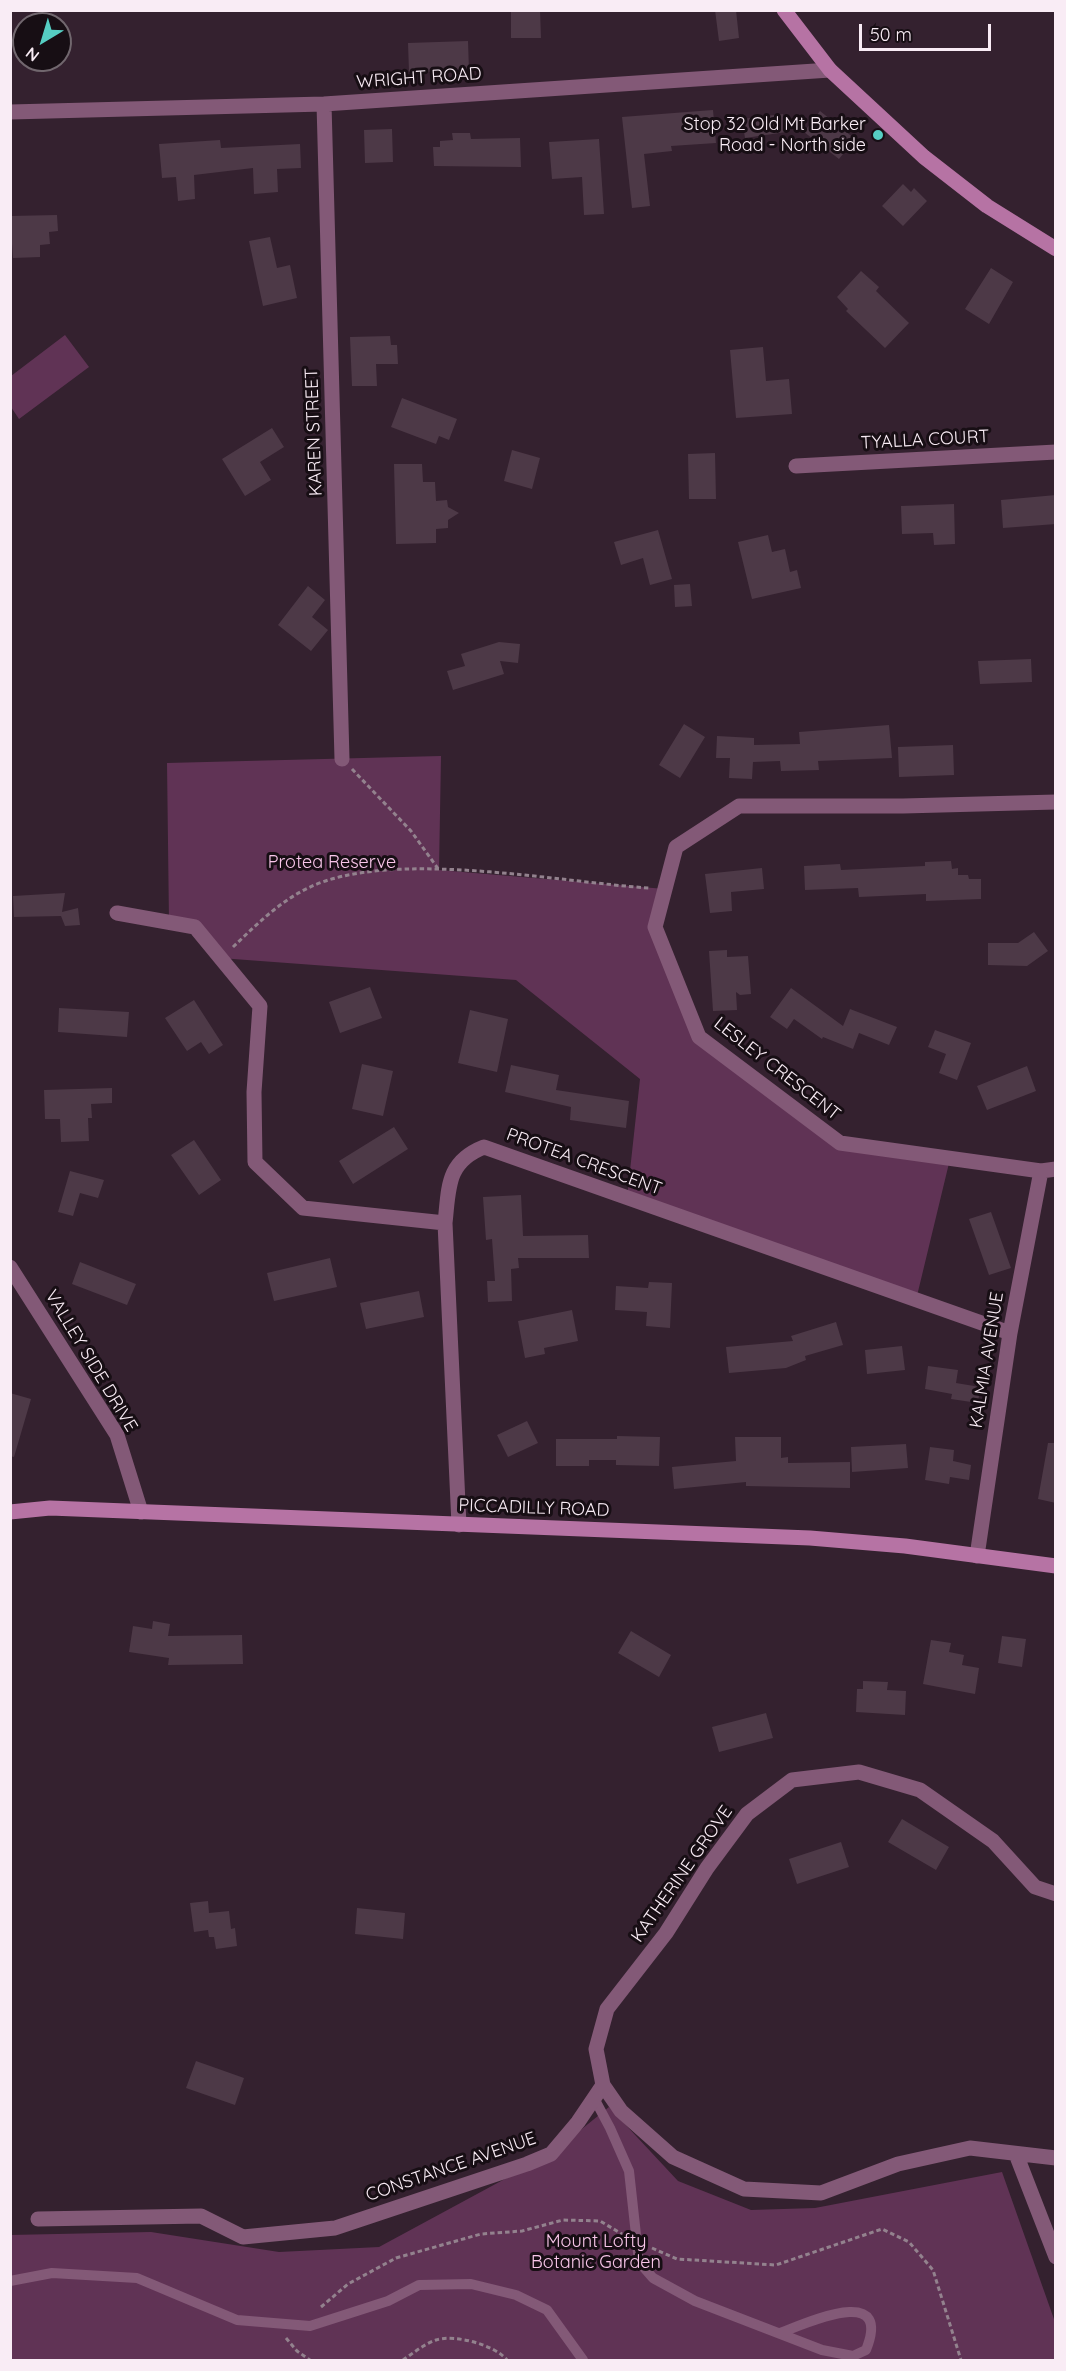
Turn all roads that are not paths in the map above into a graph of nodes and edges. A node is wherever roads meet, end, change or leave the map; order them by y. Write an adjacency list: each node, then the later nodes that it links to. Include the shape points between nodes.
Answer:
1 (783, 10): 2 (main road)
2 (830, 70): 3 (street, WRIGHT ROAD); 5 (main road, via 924,157 987,206)
3 (324, 104): 4 (street, WRIGHT ROAD); 8 (street, KAREN STREET)
4 (10, 112)
5 (1056, 249)
6 (1056, 452): 7 (street, TYALLA COURT)
7 (796, 466)
8 (342, 759)
9 (1056, 802): 11 (street, LESLEY CRESCENT, via 903,807 739,806 676,847 655,927 699,1037 840,1143)
10 (117, 913): 12 (street, via 195,927 260,1006 254,1092 255,1162 303,1208)
11 (1048, 1170): 14 (street, KALMIA AVENUE)
12 (445, 1223): 14 (street, PROTEA CRESCENT, via 451,1177 467,1154 484,1147); 17 (street, PROTEA CRESCENT)
13 (10, 1267): 16 (street, VALLEY SIDE DRIVE, via 117,1435)
14 (1010, 1333): 18 (street, KALMIA AVENUE)
15 (10, 1512): 16 (main road, PICCADILLY ROAD)
16 (141, 1512): 17 (main road, PICCADILLY ROAD)
17 (459, 1524): 18 (main road, PICCADILLY ROAD, via 810,1538)
18 (977, 1556): 19 (main road, PICCADILLY ROAD)
19 (1056, 1566)
20 (1056, 1894): 21 (street, KATHERINE GROVE, via 1035,1887 993,1841 920,1790 859,1772 792,1780 747,1814 666,1933 607,2009 596,2049)
21 (603, 2085): 22 (street, CONSTANCE AVENUE); 23 (street, via 621,2111 673,2157 744,2189 821,2193 898,2164 970,2148)
22 (594, 2098): 25 (street, CONSTANCE AVENUE, via 551,2154 335,2228 243,2237 201,2216); 28 (lane, via 629,2171 639,2262 653,2278 694,2301)
23 (1016, 2154): 24 (street); 26 (street)
24 (1056, 2158)
25 (38, 2219)
26 (1056, 2257)
27 (10, 2281): 29 (lane, via 52,2273 137,2278 237,2320 310,2326 388,2301 419,2284 471,2284 516,2295 547,2310)
28 (780, 2334): 28 (lane, via 822,2350 853,2356 866,2350 872,2335 870,2321 862,2313 848,2311 817,2318)
29 (583, 2361)

